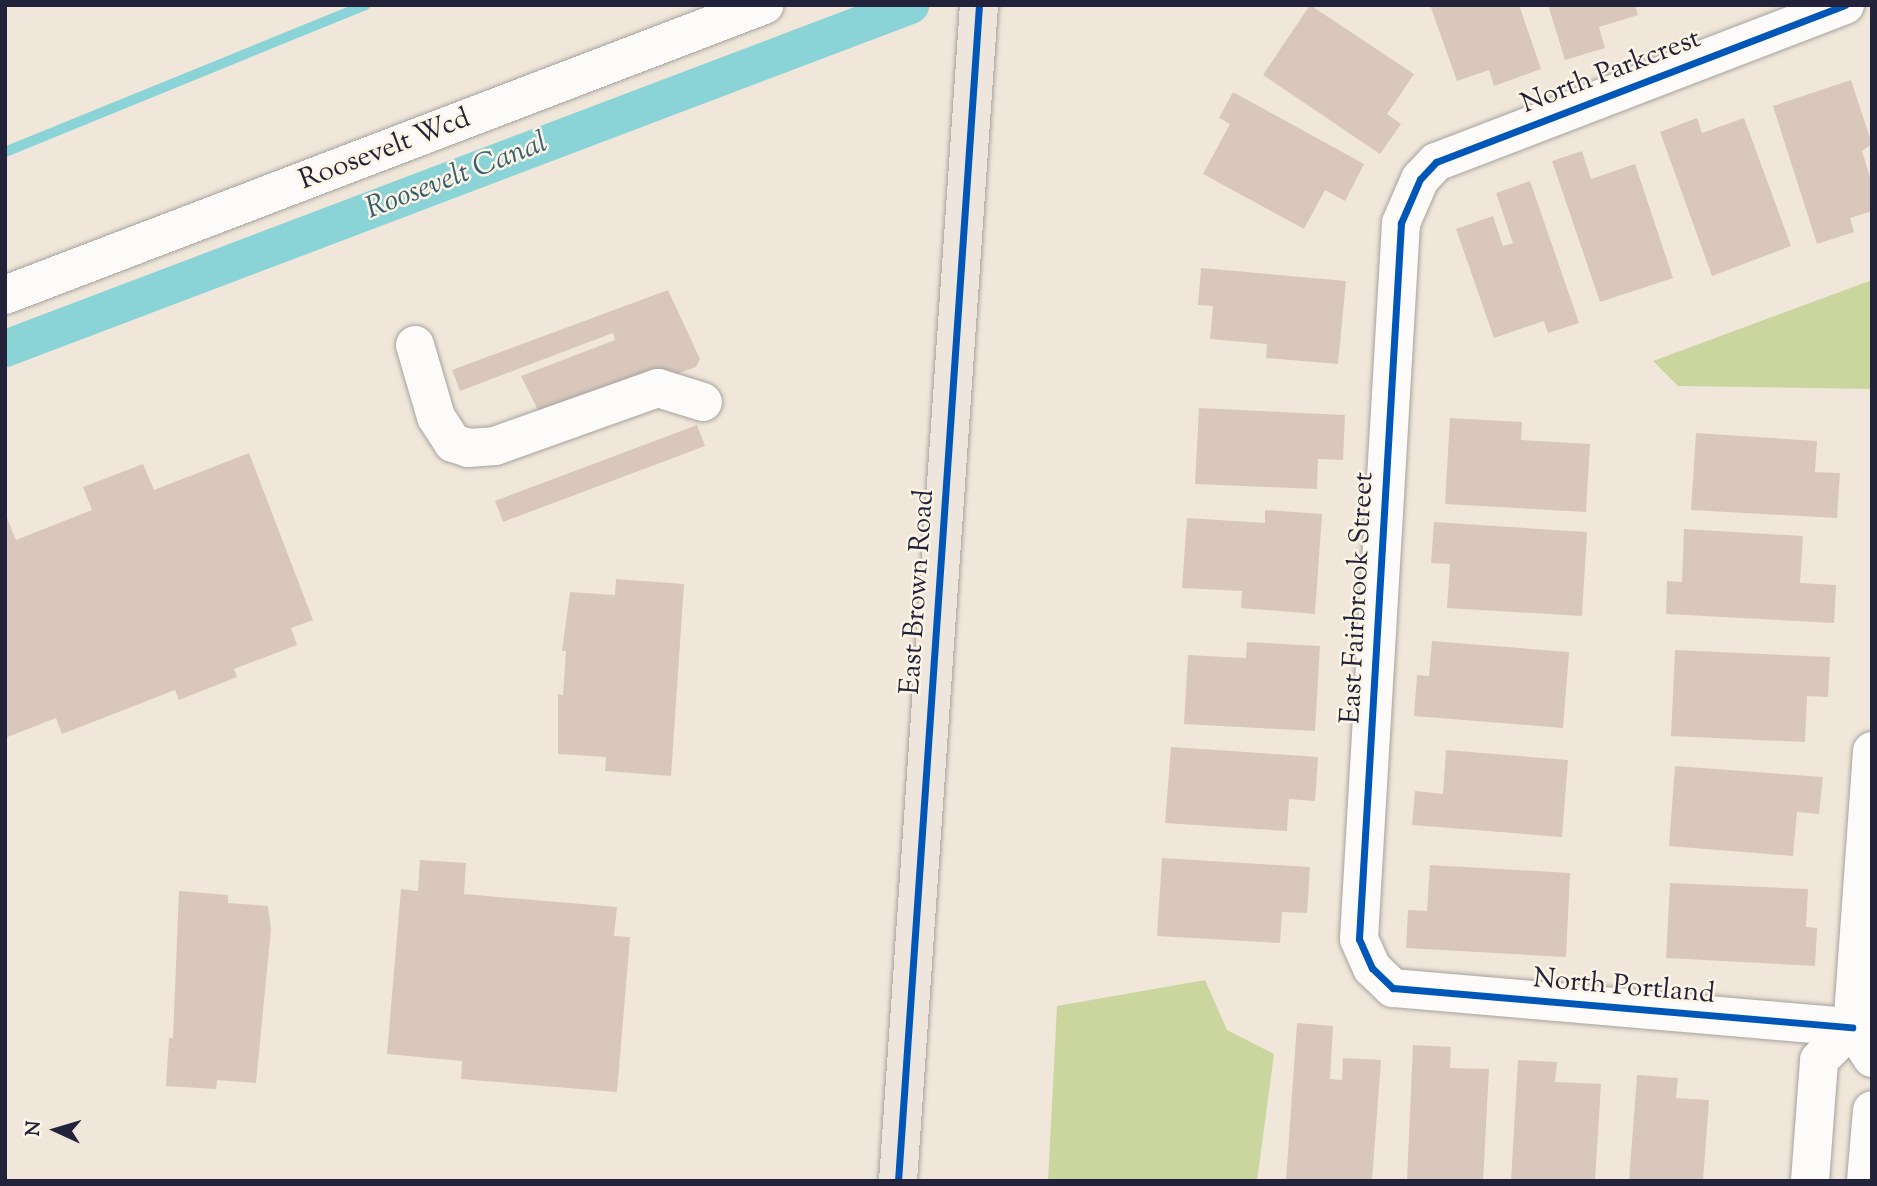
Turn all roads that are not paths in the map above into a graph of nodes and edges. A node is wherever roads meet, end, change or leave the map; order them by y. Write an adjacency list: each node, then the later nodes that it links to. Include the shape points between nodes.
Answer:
1 (764, 5): 5 (street, Roosevelt Wcd)
2 (979, 5): 13 (main road, East Brown Road)
3 (1845, 5): 4 (street, North Parkcrest, via 1436,162 1420,179)
4 (1410, 200): 9 (street, East Fairbrook Street, via 1401,223 1359,939 1372,968)
5 (5, 295)
6 (415, 345): 7 (street, via 436,417 453,443 468,448 495,446 658,388)
7 (702, 402)
8 (1872, 751): 10 (street)
9 (1393, 988): 10 (street, North Portland)
10 (1862, 1042): 11 (street, via 1819,1060)
11 (1813, 1143): 12 (street); 14 (street)
12 (1869, 1145)
13 (898, 1181)
14 (1810, 1181)

